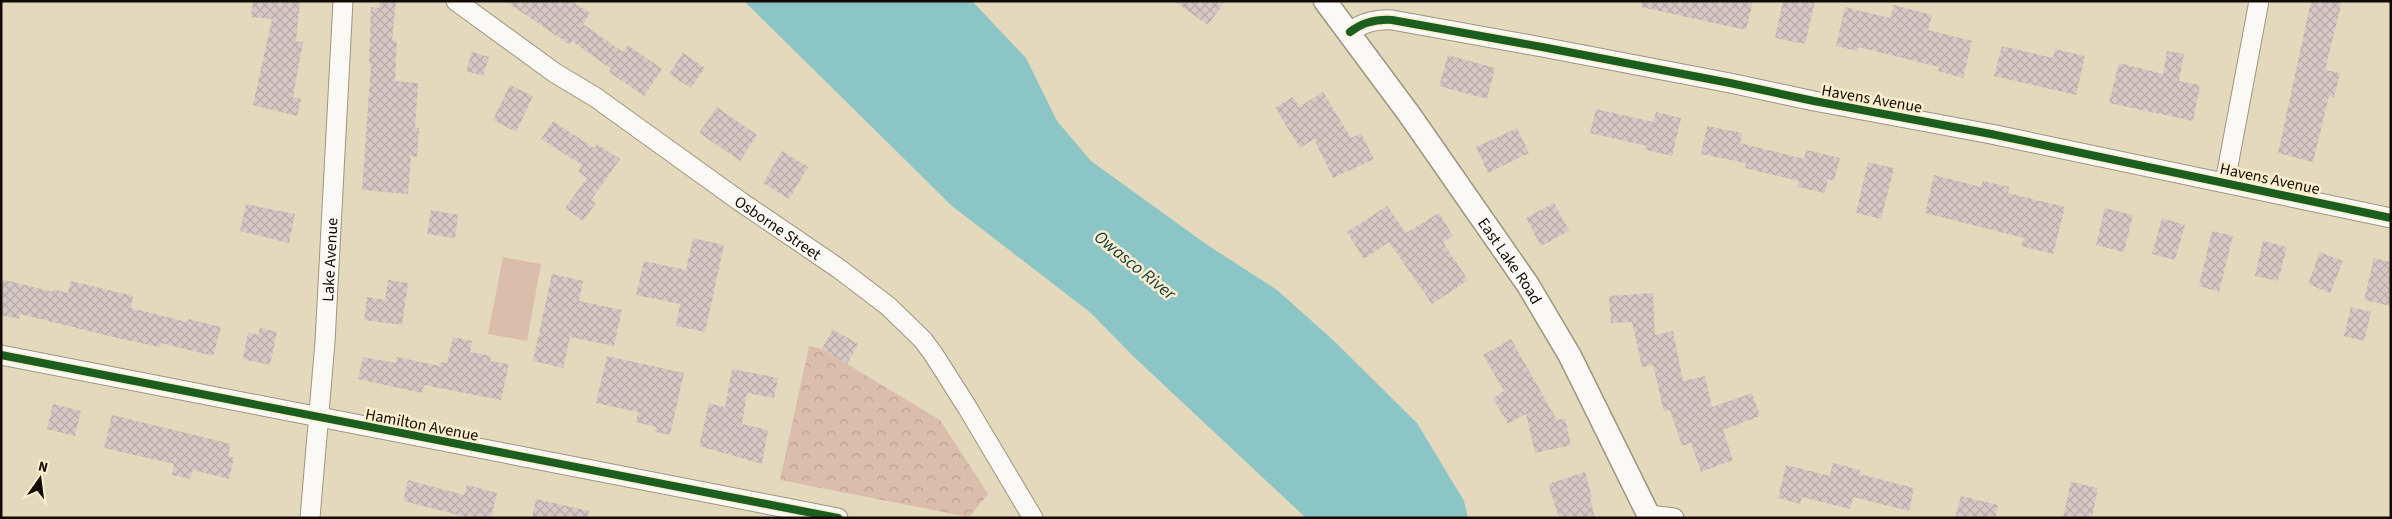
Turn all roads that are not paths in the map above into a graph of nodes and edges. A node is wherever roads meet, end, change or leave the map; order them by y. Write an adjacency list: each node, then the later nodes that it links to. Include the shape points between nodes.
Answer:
1 (343, 1): 9 (street, Lake Avenue)
2 (456, 1): 13 (street, Osborne Street, via 555,73 595,96 888,306 934,355)
3 (1326, 1): 5 (main road, East Lake Road)
4 (2259, 1): 6 (street)
5 (1346, 27): 6 (street, Havens Avenue, via 1372,20 1392,20 1972,130); 10 (main road, East Lake Road, via 1528,285 1570,356)
6 (2225, 182): 7 (street, Havens Avenue)
7 (2391, 218)
8 (1, 355): 9 (street, Hamilton Avenue)
9 (318, 418): 11 (street, Lake Avenue); 12 (street, Hamilton Avenue)
10 (1650, 516): 14 (street)
11 (310, 518)
12 (838, 518)
13 (1032, 518)
14 (1674, 518)

